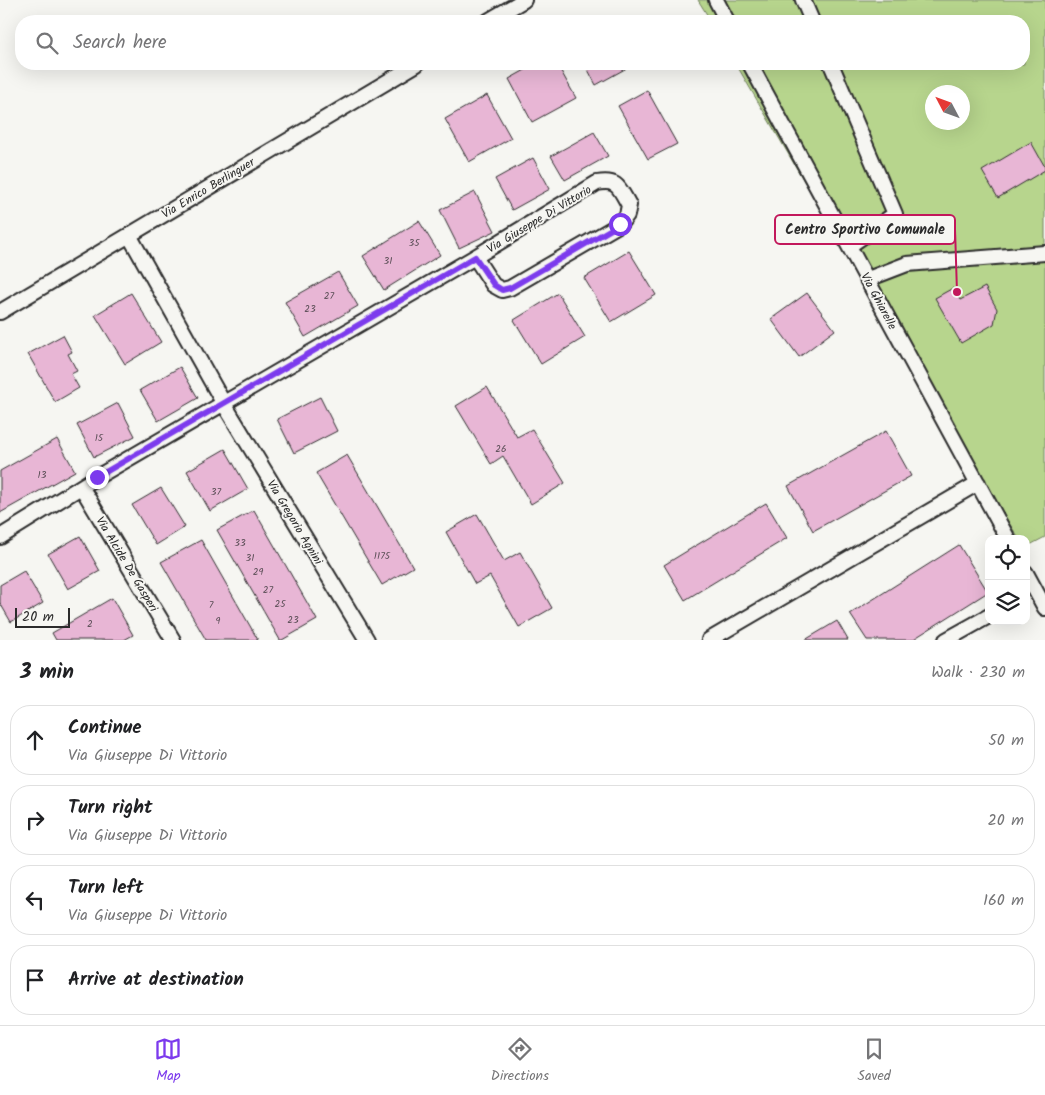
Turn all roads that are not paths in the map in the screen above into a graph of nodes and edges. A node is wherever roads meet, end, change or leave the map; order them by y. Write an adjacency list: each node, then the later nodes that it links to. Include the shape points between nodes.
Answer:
1 (524, 0): 4 (street)
2 (716, 0): 5 (street)
3 (803, 0): 6 (street)
4 (498, 15)
5 (724, 15)
6 (809, 15)
7 (407, 70): 10 (street, Via Enrico Berlinguer)
8 (753, 70): 11 (street, Via Ghiarelle)
9 (833, 70): 11 (street, via 895,214)
10 (129, 235): 15 (street, Via Enrico Berlinguer); 16 (street, Via Gregorio Agnini)
11 (849, 246): 14 (street, Via Ghiarelle)
12 (1045, 253): 14 (street, via 907,264)
13 (475, 257): 13 (street, Via Giuseppe Di Vittorio, via 494,285 502,290 510,288 620,224 629,205 617,184 608,181 597,184); 16 (street, Via Giuseppe Di Vittorio)
14 (868, 279): 17 (street, Via Ghiarelle)
15 (0, 312)
16 (224, 404): 18 (street, Via Giuseppe Di Vittorio); 25 (street, Via Gregorio Agnini)
17 (978, 483): 19 (street, Via Ghiarelle); 26 (street)
18 (82, 488): 20 (street, Via Giuseppe Di Vittorio); 24 (street, Via Alcide De Gasperi)
19 (1006, 535)
20 (0, 537)
21 (1031, 592): 22 (street)
22 (1045, 608)
23 (985, 618): 27 (street)
24 (173, 640)
25 (367, 640)
26 (709, 640)
27 (946, 640)

